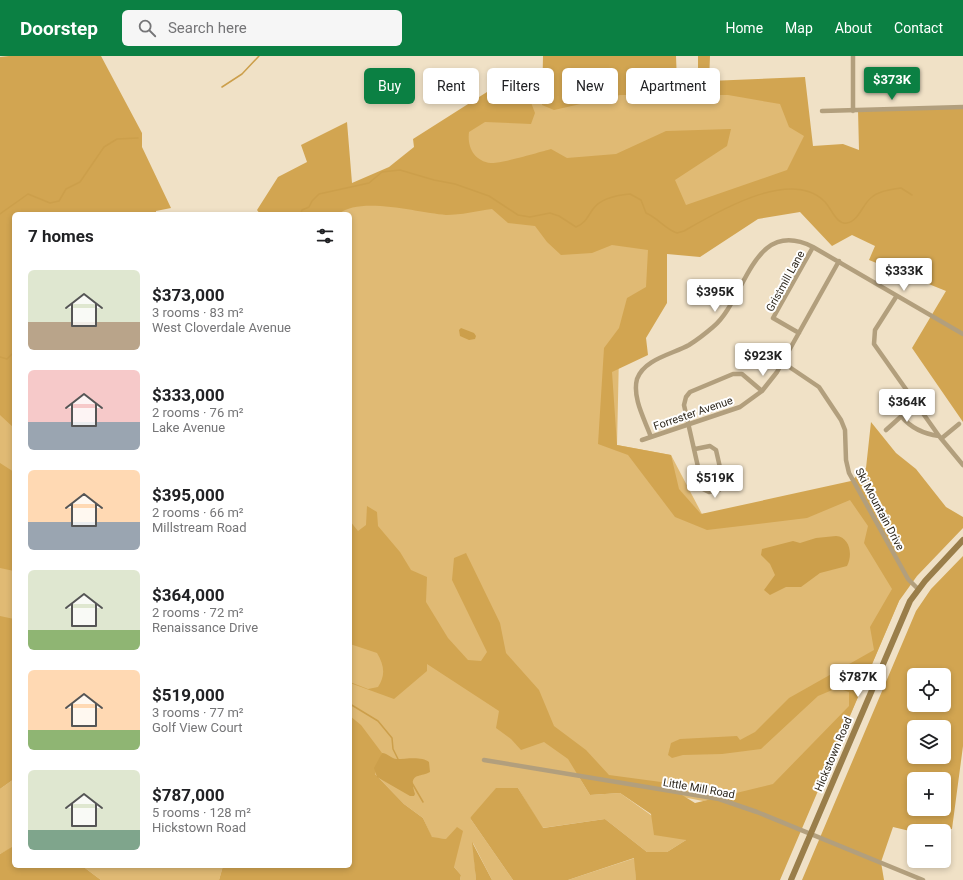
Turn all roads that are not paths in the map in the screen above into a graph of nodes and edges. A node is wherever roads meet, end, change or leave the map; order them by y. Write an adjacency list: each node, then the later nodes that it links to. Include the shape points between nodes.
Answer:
1 (853, 56): 3 (street)
2 (963, 107): 3 (street)
3 (852, 110): 4 (street)
4 (822, 111)
5 (813, 247): 6 (street); 8 (street, Gristmill Lane, via 773,318); 17 (street, via 800,241 788,240 763,252 742,280 726,313 715,325 689,345 656,360 645,369 637,379 636,395)
6 (839, 261): 7 (street); 8 (street, Forrester Avenue)
7 (896, 296): 9 (street); 12 (street, via 876,330 874,344)
8 (799, 333): 10 (street, Forrester Avenue)
9 (963, 334)
10 (782, 362): 11 (street, Forrester Avenue); 23 (street, Ski Mountain Drive, via 819,387 841,420 845,430 849,474 908,579)
11 (762, 391): 14 (street, Forrester Avenue, via 740,406); 14 (street, via 742,374 733,374 690,392 684,405)
12 (916, 403): 13 (street); 18 (street)
13 (902, 417): 16 (street); 18 (street, via 909,425)
14 (690, 424): 17 (street, Forrester Avenue); 20 (street)
15 (959, 424): 18 (street)
16 (886, 430)
17 (651, 437): 19 (street, Forrester Avenue)
18 (940, 437): 21 (street)
19 (642, 440)
20 (695, 449): 20 (street, via 704,489 709,492 719,490 724,485 716,450 710,446)
21 (963, 465)
22 (963, 540): 23 (street, Hickstown Road)
23 (918, 589): 25 (street, Hickstown Road, via 906,609)
24 (484, 760): 25 (street, Little Mill Road, via 719,799)
25 (810, 834): 26 (street, Hickstown Road); 27 (street, Little Mill Road)
26 (791, 880)
27 (923, 880)

